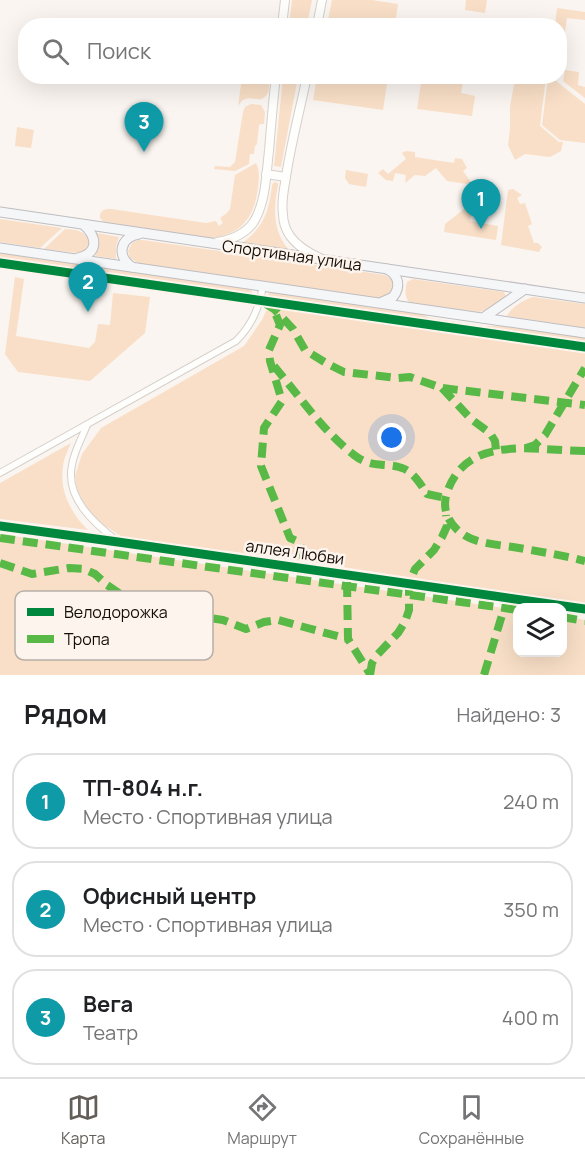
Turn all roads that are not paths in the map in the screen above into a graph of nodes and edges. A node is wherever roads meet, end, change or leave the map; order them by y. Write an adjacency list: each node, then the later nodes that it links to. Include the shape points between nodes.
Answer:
1 (285, 0): 3 (main road)
2 (322, 0): 4 (main road)
3 (283, 18)
4 (319, 18)
5 (275, 84): 7 (main road)
6 (305, 84): 8 (main road)
7 (266, 174): 8 (main road); 12 (main road, via 262,202 252,224 238,236)
8 (286, 177): 15 (main road, via 282,205 286,229 297,244)
9 (0, 212): 10 (main road, Спортивная улица)
10 (83, 224): 11 (main road, Спортивная улица); 14 (main road, via 94,243 89,254)
11 (147, 234): 12 (main road, Спортивная улица); 17 (main road, via 129,237 123,246 125,261)
12 (210, 243): 15 (main road, Спортивная улица)
13 (0, 248): 14 (main road)
14 (78, 258): 17 (main road)
15 (323, 260): 18 (main road, Спортивная улица)
16 (0, 263): 22 (street)
17 (135, 268): 19 (main road)
18 (386, 269): 20 (main road, Спортивная улица); 23 (main road, via 396,277 398,288 393,297)
19 (263, 286): 22 (street); 23 (main road)
20 (525, 290): 21 (main road, Спортивная улица); 24 (main road)
21 (585, 298)
22 (261, 300): 26 (street); 27 (street, via 253,320 236,341)
23 (379, 302): 24 (main road)
24 (483, 318): 25 (main road)
25 (585, 333)
26 (585, 348)
27 (87, 425): 28 (street); 30 (street, via 70,474 74,492 84,510)
28 (0, 473)
29 (0, 526): 30 (street, аллея Любви)
30 (118, 542): 31 (street, аллея Любви)
31 (585, 609)

